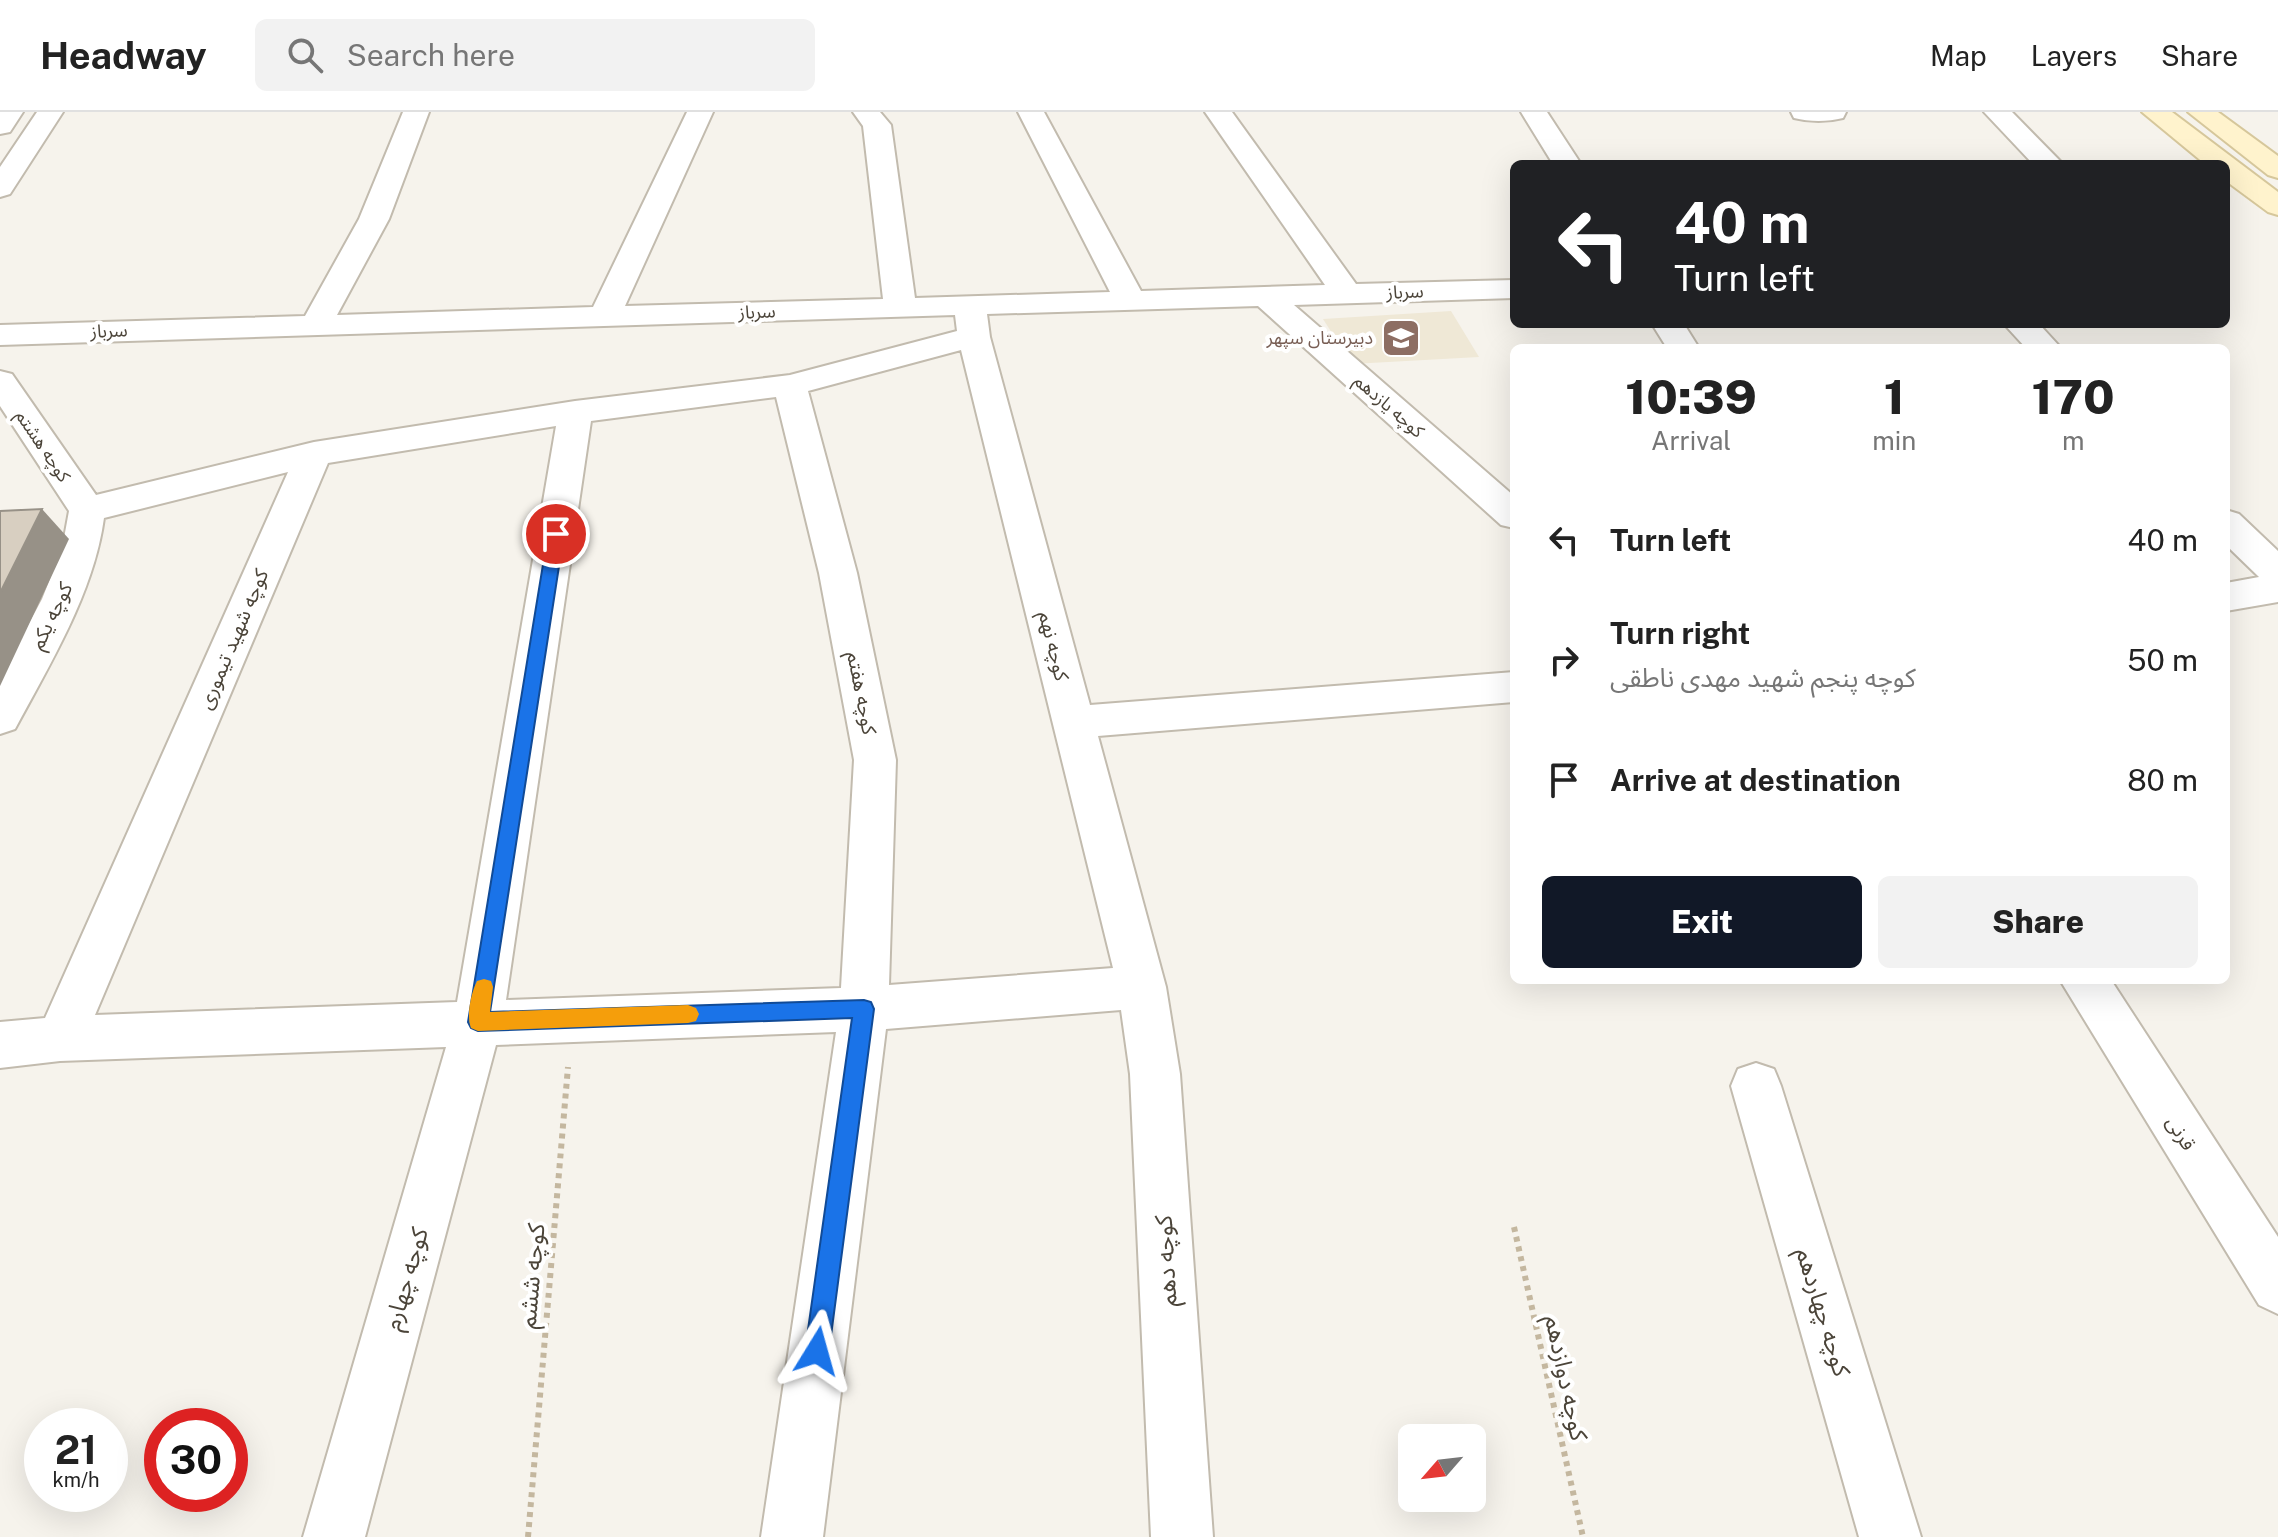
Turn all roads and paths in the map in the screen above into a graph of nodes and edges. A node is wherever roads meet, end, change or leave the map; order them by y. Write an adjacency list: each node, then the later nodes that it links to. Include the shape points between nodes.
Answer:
1 (10, 112): 14 (street)
2 (50, 112): 20 (street)
3 (416, 112): 29 (street, via 374,219)
4 (700, 112): 27 (street)
5 (866, 112): 26 (street, via 877,125)
6 (1031, 112): 25 (street)
7 (1218, 112): 23 (street)
8 (1534, 112): 15 (street)
9 (1804, 112): 10 (street)
10 (1833, 112)
11 (1997, 112): 16 (street)
12 (2155, 112): 17 (main road)
13 (2201, 112): 18 (main road)
14 (0, 126)
15 (1564, 160)
16 (2045, 160)
17 (2216, 160)
18 (2276, 166)
19 (2230, 171): 21 (main road)
20 (0, 188)
21 (2278, 206)
22 (1510, 289): 23 (street, سرباز)
23 (1346, 293): 24 (street, سرباز)
24 (1265, 296): 25 (street, سرباز); 38 (street, کوچه یازدهم)
25 (1130, 300): 28 (street, سرباز)
26 (900, 307): 27 (street, سرباز); 28 (street, سرباز)
27 (605, 316): 29 (street, سرباز)
28 (972, 321): 34 (street); 45 (street, کوچه نهم)
29 (316, 325): 31 (street, سرباز)
30 (2024, 328): 32 (street)
31 (0, 335)
32 (2041, 344)
33 (0, 381): 37 (street, کوچه هشتم)
34 (790, 385): 35 (street); 48 (street, کوچه هفتم, via 838,573 875,760)
35 (575, 412): 36 (street); 50 (street, کوچه چهارم)
36 (314, 454): 37 (street); 51 (street, کوچه شهید تیموری)
37 (87, 510): 44 (street, کوچه یکم, via 81,549 61,599)
38 (1510, 512)
39 (2230, 527): 40 (street)
40 (2278, 573)
41 (2278, 588): 42 (street)
42 (2230, 596)
43 (1510, 687): 45 (street)
44 (0, 718)
45 (1074, 722): 47 (street, کوچه نهم)
46 (2087, 984): 55 (street, قرنی)
47 (1142, 987): 48 (street); 59 (street, کوچه دهم, via 1155,1074)
48 (864, 1009): 49 (street); 58 (street)
49 (573, 1018): 50 (street); 57 (path, کوچه ششم)
50 (478, 1022): 51 (street); 56 (street, کوچه چهارم)
51 (60, 1039): 52 (street)
52 (0, 1045)
53 (1756, 1086): 61 (street, کوچه چهاردهم)
54 (1514, 1227): 60 (path, کوچه دوازدهم)
55 (2278, 1286)
56 (334, 1537)
57 (528, 1537)
58 (792, 1537)
59 (1182, 1537)
60 (1583, 1537)
61 (1890, 1537)

